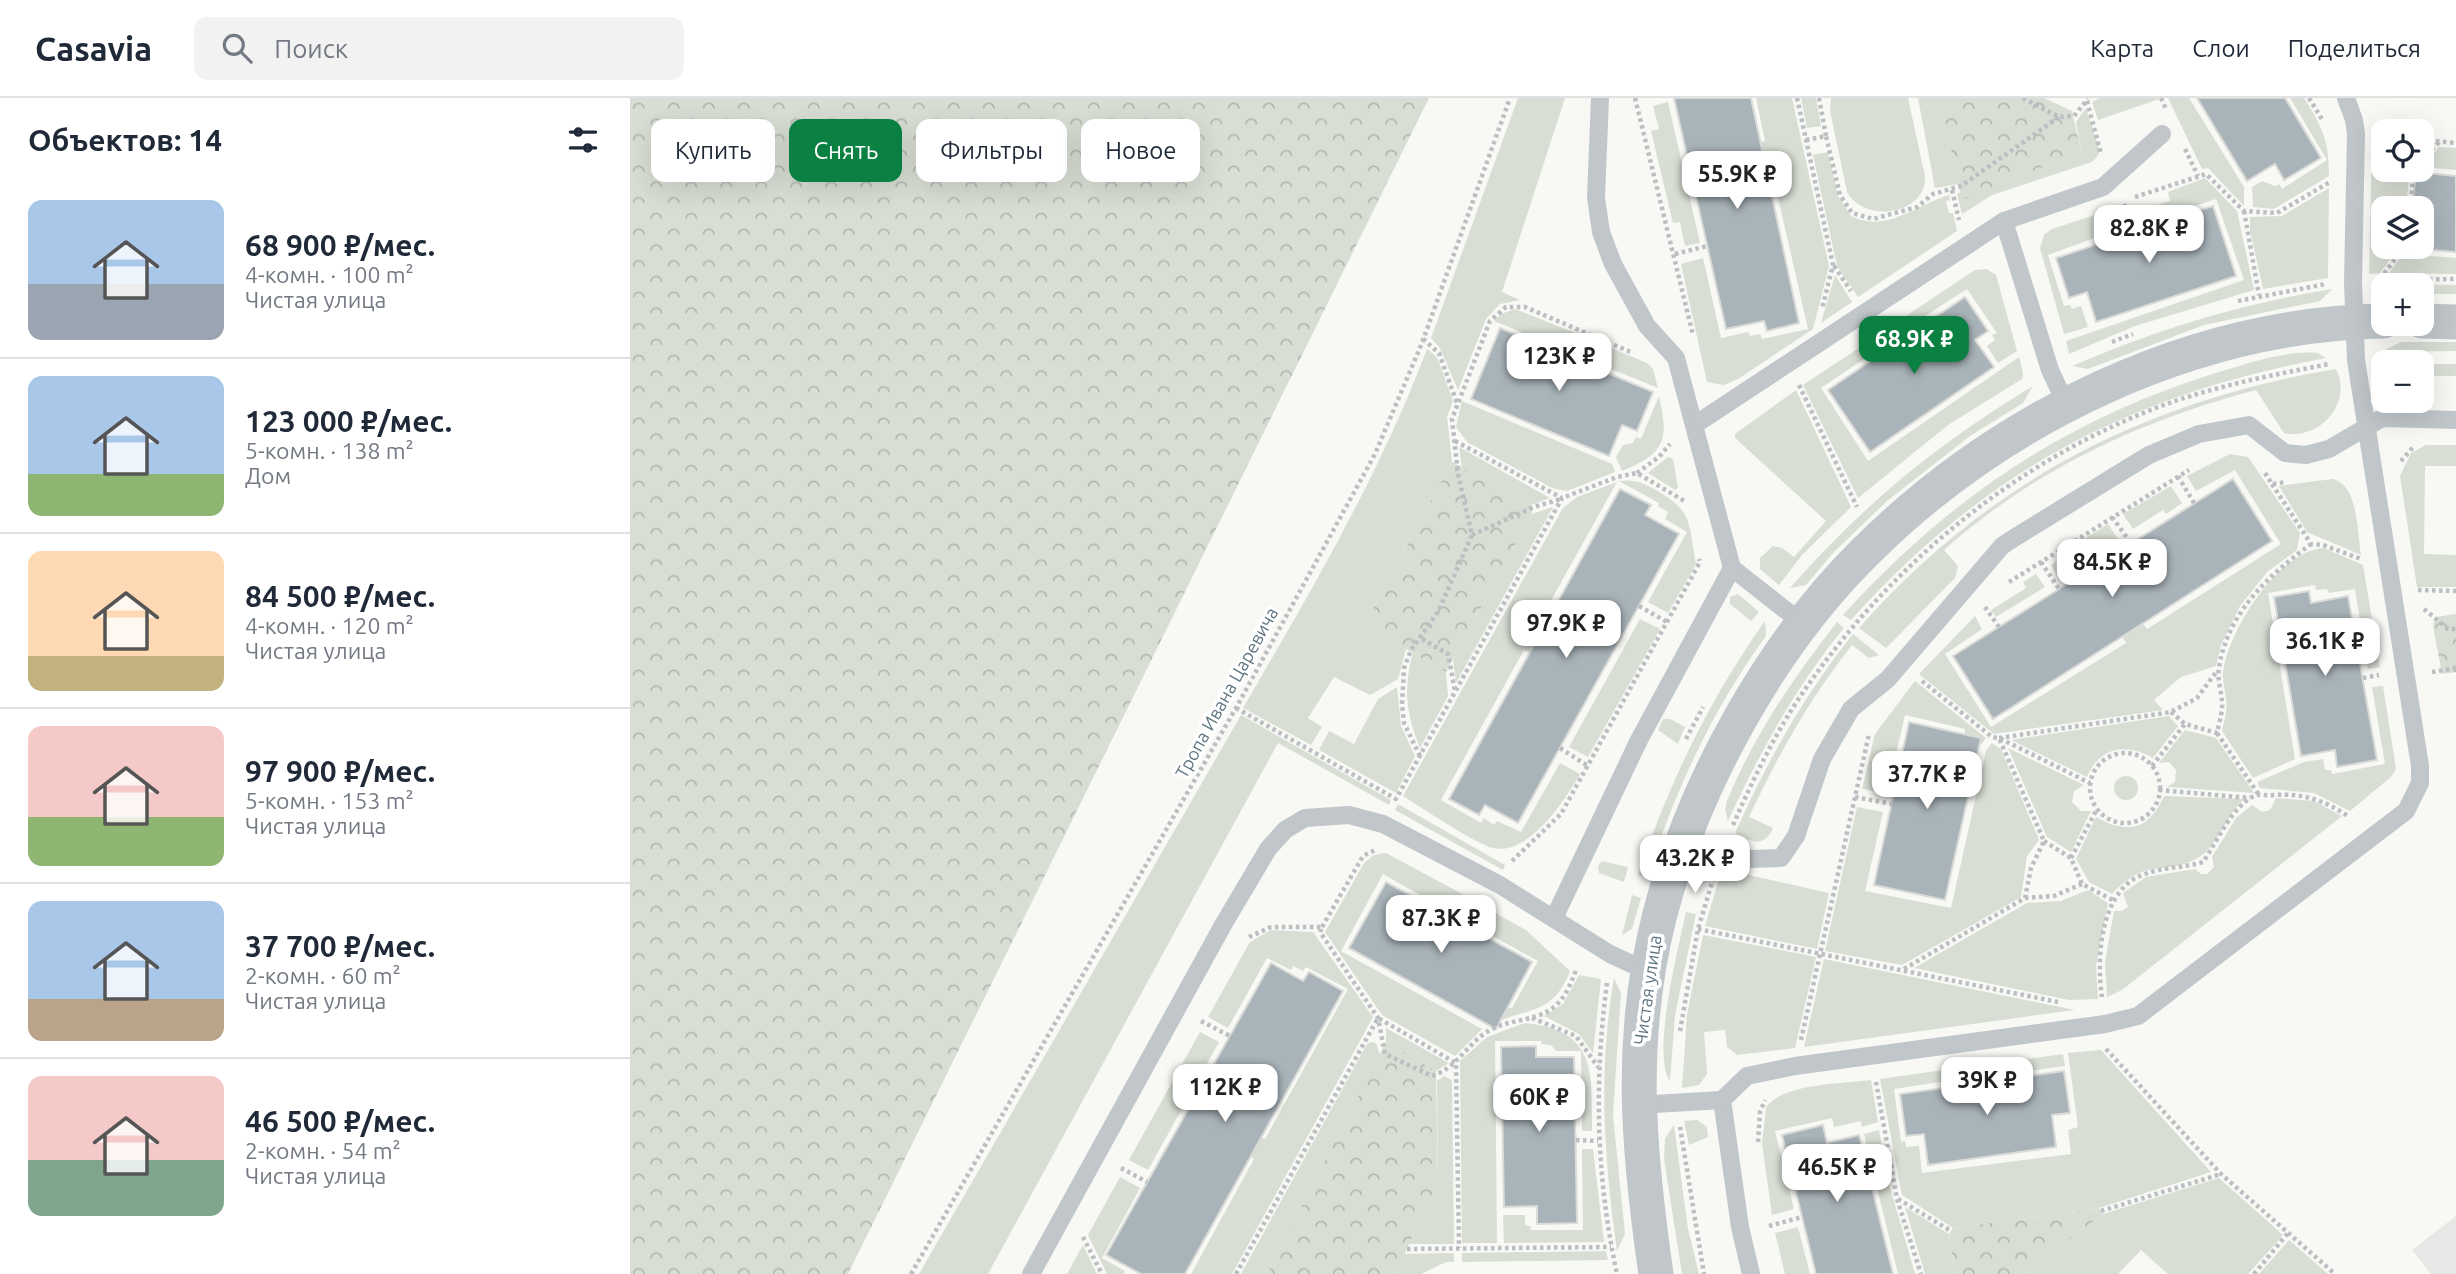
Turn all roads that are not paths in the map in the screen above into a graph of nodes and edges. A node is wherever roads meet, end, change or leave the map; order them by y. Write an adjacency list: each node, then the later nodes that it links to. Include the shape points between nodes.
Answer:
1 (1600, 98): 10 (lane, via 1596,177 1601,232 1629,297 1676,358)
2 (2346, 98): 5 (lane, via 2356,134 2353,283)
3 (2162, 134): 4 (lane, via 2103,187)
4 (2004, 221): 8 (lane, via 2050,370); 10 (lane)
5 (2369, 321): 8 (street, Чистая улица, via 2212,348 2144,370); 11 (lane, via 2356,360)
6 (2434, 321): 7 (street)
7 (2456, 322)
8 (2066, 404): 13 (street, Чистая улица, via 1939,488 1864,553)
9 (2456, 420): 11 (lane, via 2382,418)
10 (1696, 424): 12 (lane)
11 (2367, 427): 14 (lane, via 2329,449 2306,455 2284,453 2249,425 2199,434 2150,455 2002,546 1888,679 1852,709 1822,759 1796,836 1781,858 1760,860); 17 (lane, via 2419,750 2420,783 2406,811 2138,1016 1795,1066 1747,1076)
12 (1732, 568): 13 (lane); 15 (lane, via 1639,740)
13 (1802, 623): 14 (street, Чистая улица, via 1746,712 1709,781)
14 (1686, 838): 16 (street, Чистая улица, via 1663,906)
15 (1555, 916): 16 (lane, via 1611,954); 19 (lane, via 1383,824 1349,815 1326,815 1305,818 1285,830 1268,849 1223,925)
16 (1649, 972): 18 (street, Чистая улица, via 1639,1037)
17 (1722, 1100): 18 (lane); 21 (lane)
18 (1637, 1105): 20 (street, Чистая улица)
19 (1031, 1274)
20 (1656, 1274)
21 (1751, 1274)

